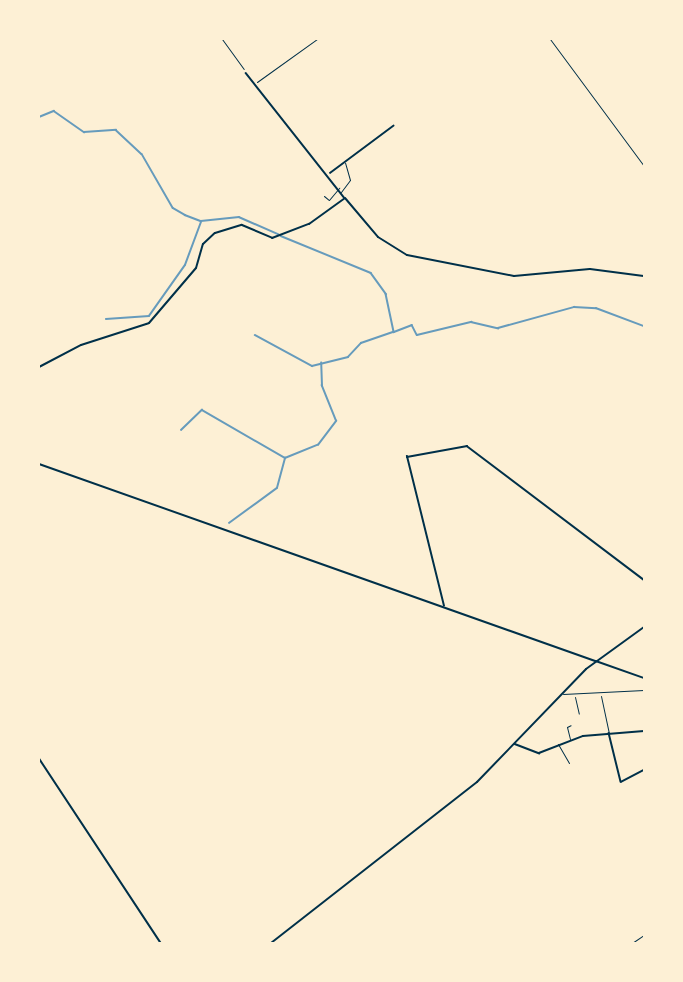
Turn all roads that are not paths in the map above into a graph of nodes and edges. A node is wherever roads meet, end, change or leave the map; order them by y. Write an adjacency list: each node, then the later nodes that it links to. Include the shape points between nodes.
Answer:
1 (550, 39): 5 (lane)
2 (246, 73): 6 (street)
3 (393, 126): 4 (street)
4 (345, 164): 6 (street); 8 (lane, via 350,180)
5 (644, 166)
6 (329, 174): 7 (street)
7 (339, 188): 8 (street); 11 (lane)
8 (341, 192): 10 (street)
9 (324, 196): 11 (lane)
10 (345, 198): 13 (street, via 378,237 407,255 514,276 590,269); 14 (street, via 309,224 272,238 242,225 215,233 203,244 196,268 151,322 110,335)
11 (329, 200): 12 (lane)
12 (329, 204)
13 (644, 276)
14 (39, 367)
15 (39, 464): 17 (street)
16 (644, 580): 17 (street, via 467,446 407,457)
17 (444, 607): 19 (street)
18 (644, 627): 19 (street)
19 (595, 661): 20 (street); 22 (street)
20 (644, 678)
21 (644, 690): 23 (lane)
22 (562, 693): 24 (lane); 30 (street)
23 (601, 694): 24 (lane); 28 (lane)
24 (575, 695): 25 (lane)
25 (579, 714)
26 (572, 725): 29 (lane, via 567,727)
27 (644, 731): 28 (street)
28 (609, 734): 29 (street); 34 (street, via 621,782)
29 (570, 739): 31 (street)
30 (515, 744): 31 (street, via 539,753); 36 (street, via 470,787)
31 (558, 744): 33 (lane)
32 (39, 758): 35 (street)
33 (569, 763)
34 (644, 770)
35 (161, 943)
36 (271, 943)

